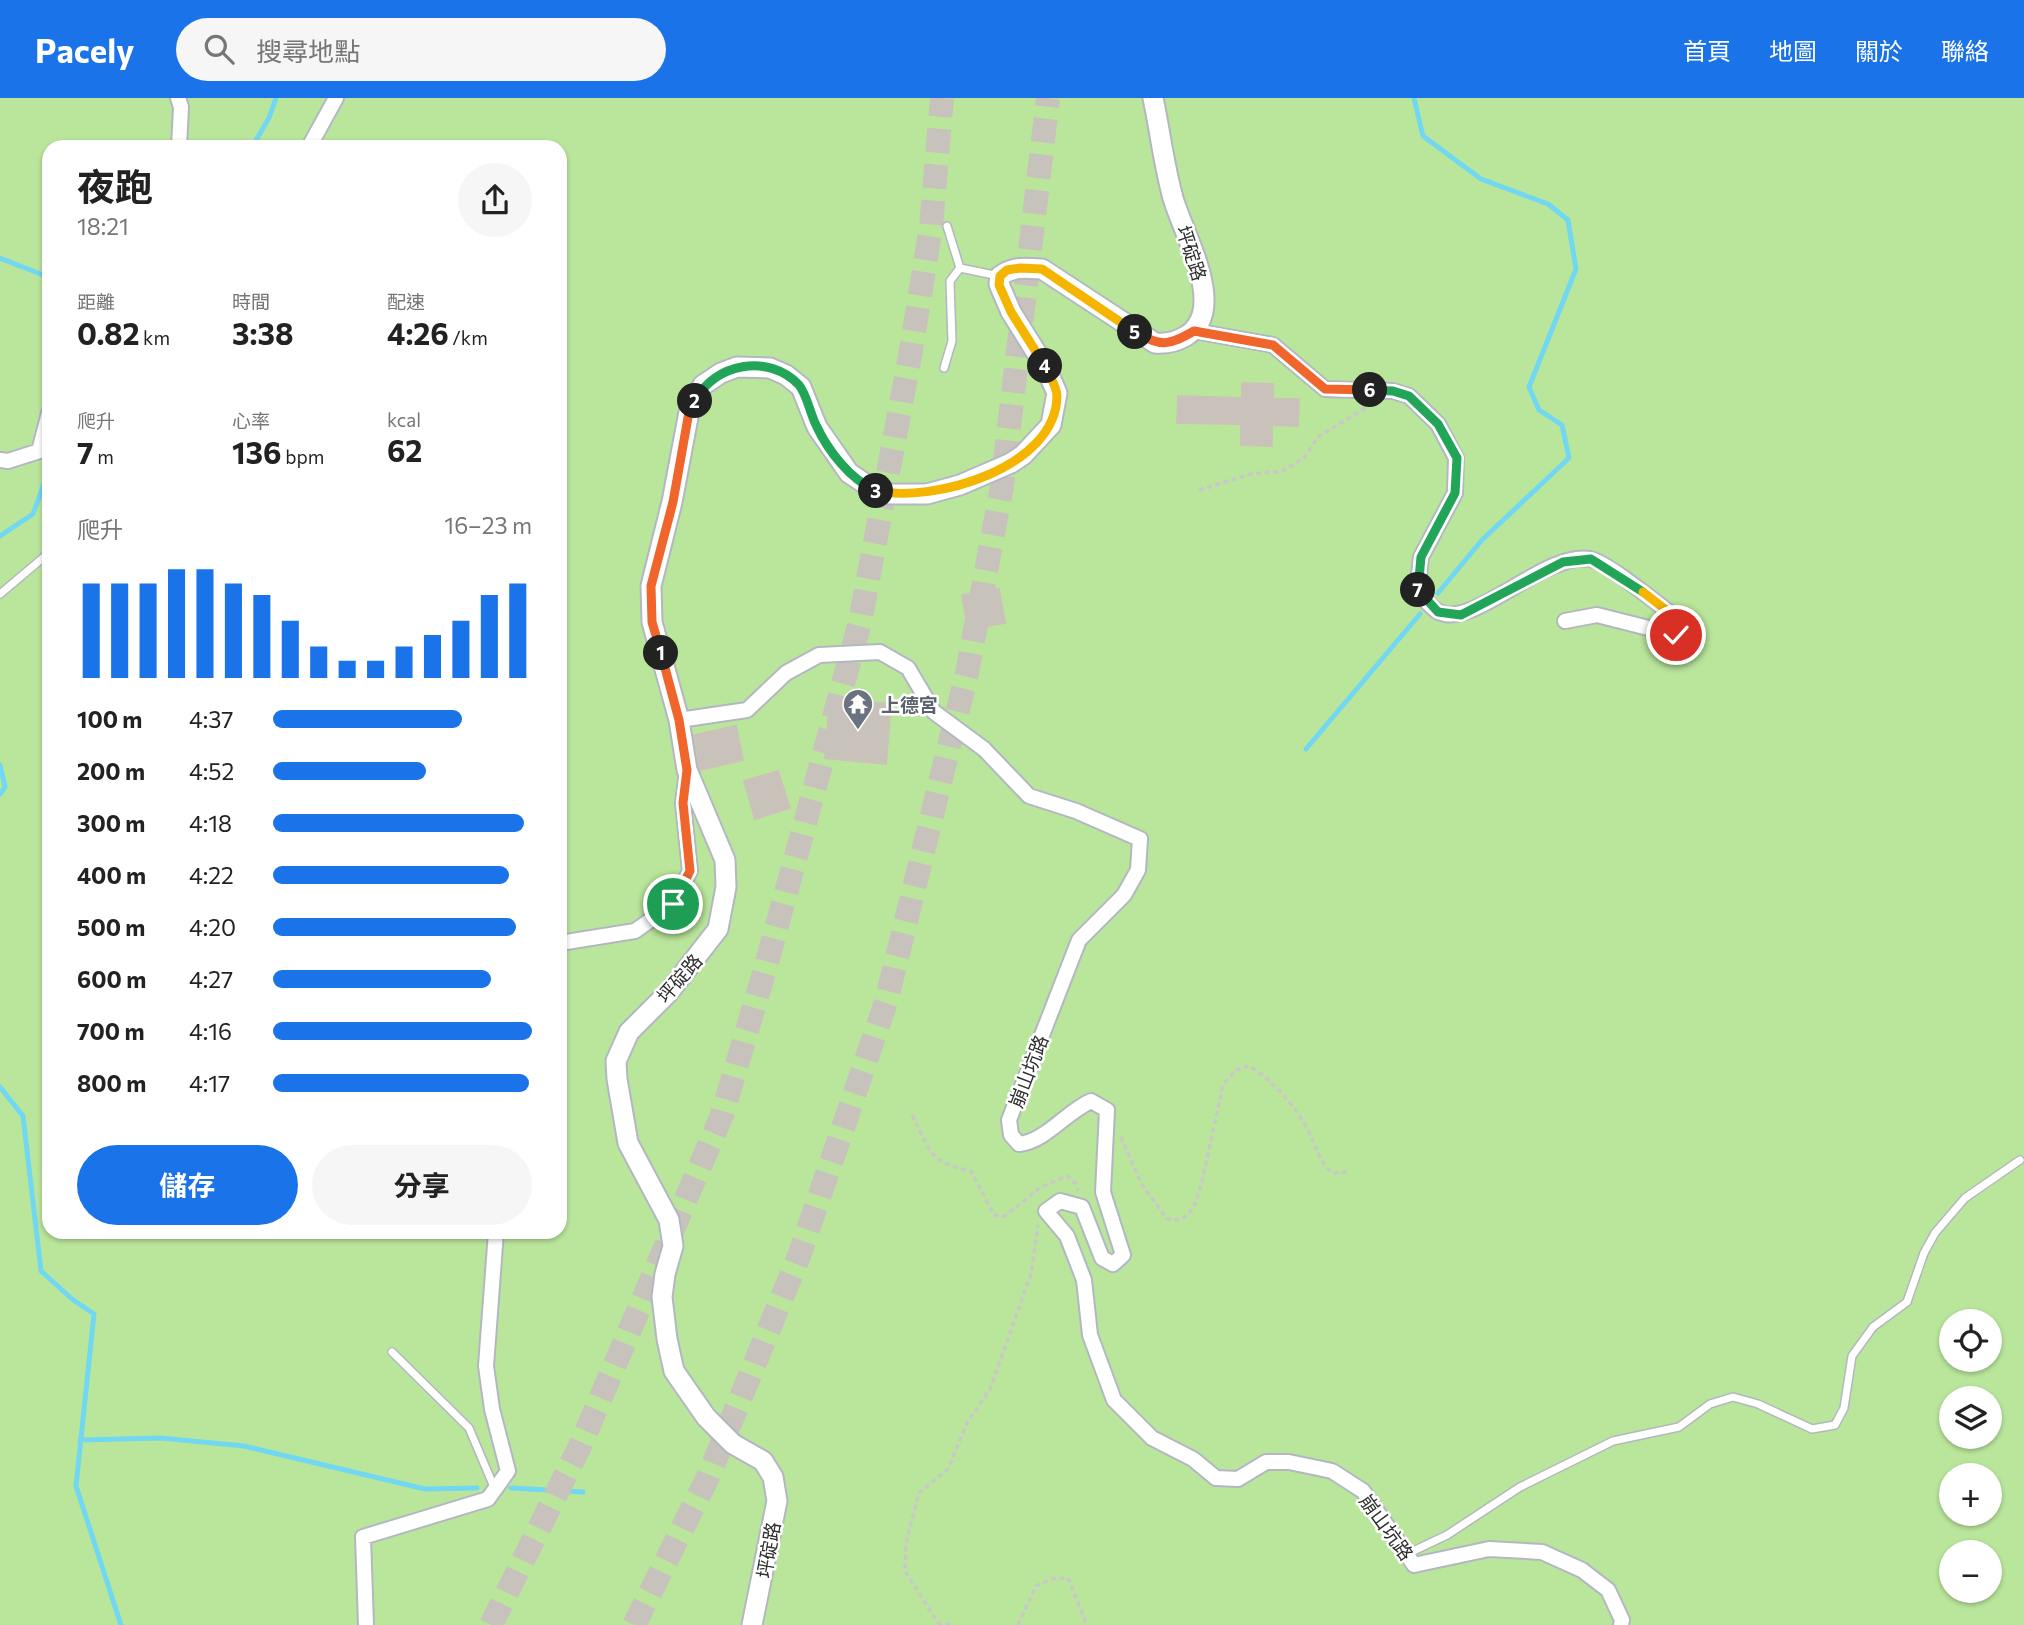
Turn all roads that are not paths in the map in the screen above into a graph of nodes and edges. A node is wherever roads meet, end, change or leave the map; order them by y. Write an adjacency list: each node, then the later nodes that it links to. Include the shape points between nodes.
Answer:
1 (178, 98): 4 (street)
2 (336, 98): 5 (street)
3 (1153, 98): 9 (main road, 坪碇路, via 1173,197 1204,286 1205,309)
4 (180, 140)
5 (313, 140)
6 (947, 226): 7 (lane)
7 (960, 268): 8 (lane); 10 (lane, via 950,281 952,341)
8 (1000, 276): 9 (main road, via 1007,270 1042,269 1156,343 1172,342); 16 (main road, 坪碇路, via 999,285 1011,312 1057,393 1055,414 1051,425 1023,455 960,485 927,494 891,494 863,485 849,473 817,427 800,387 771,368 737,367 703,385 689,412 673,502 651,586 652,622)
9 (1194, 331): 15 (street, via 1273,345 1325,389 1393,391 1409,396 1438,424 1457,458 1455,493 1421,557 1418,592 1438,612 1461,615 1563,562 1591,559 1675,617 1676,635 1597,615)
10 (944, 368)
11 (42, 450): 12 (street)
12 (0, 460)
13 (42, 559): 14 (lane)
14 (0, 594)
15 (1565, 621)
16 (679, 720): 17 (main road, 坪碇路); 23 (street, 崩山坑路, via 747,710 786,673 819,655 880,652 908,668 933,712 984,749 1029,796 1140,839 1138,870 1124,895 1079,940 1009,1120 1011,1135 1019,1143 1033,1142 1075,1108 1091,1101 1107,1110 1103,1192 1123,1255 1113,1264 1102,1258 1082,1207 1060,1201 1046,1211 1067,1236 1084,1280 1090,1335 1114,1399 1152,1438 1193,1459 1216,1478 1238,1479 1266,1462 1332,1471 1363,1491)
17 (687, 770): 18 (street, via 683,803 690,871 673,904 635,931); 25 (main road, 坪碇路, via 725,860 726,887 718,929 669,992 629,1032 615,1061 628,1143 668,1220 674,1246 662,1297 674,1371 706,1416 733,1444 763,1461 773,1477 777,1501)
18 (567, 942)
19 (2020, 1160): 23 (lane, via 1965,1198 1935,1233 1907,1301 1873,1327 1852,1356 1844,1408 1835,1425 1812,1429 1733,1397 1710,1404 1679,1427 1613,1441 1520,1487 1447,1535)
20 (495, 1239): 22 (street, via 486,1366 508,1471)
21 (392, 1352): 22 (lane, via 469,1428)
22 (494, 1487): 24 (street, via 488,1499 363,1537)
23 (1406, 1555): 26 (street, 崩山坑路, via 1414,1565 1489,1549 1542,1552 1583,1570 1608,1590)
24 (366, 1625)
25 (752, 1625)
26 (1621, 1625)

